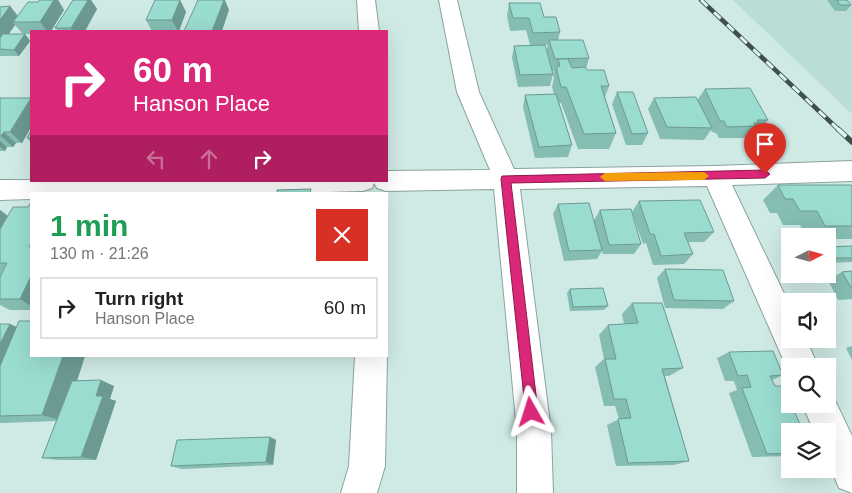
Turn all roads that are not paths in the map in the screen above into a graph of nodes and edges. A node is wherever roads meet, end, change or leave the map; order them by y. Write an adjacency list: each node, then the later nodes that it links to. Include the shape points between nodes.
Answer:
1 (366, 0): 3 (street)
2 (448, 0): 6 (street, via 468,92)
3 (369, 30)
4 (852, 171): 5 (street)
5 (715, 176): 6 (street); 11 (street)
6 (506, 179): 7 (street); 15 (street, via 534,431)
7 (388, 181)
8 (323, 182): 9 (street)
9 (0, 190)
10 (371, 357): 14 (street, via 366,466)
11 (798, 358)
12 (823, 413): 13 (street)
13 (852, 475)
14 (359, 493)
15 (536, 493)

